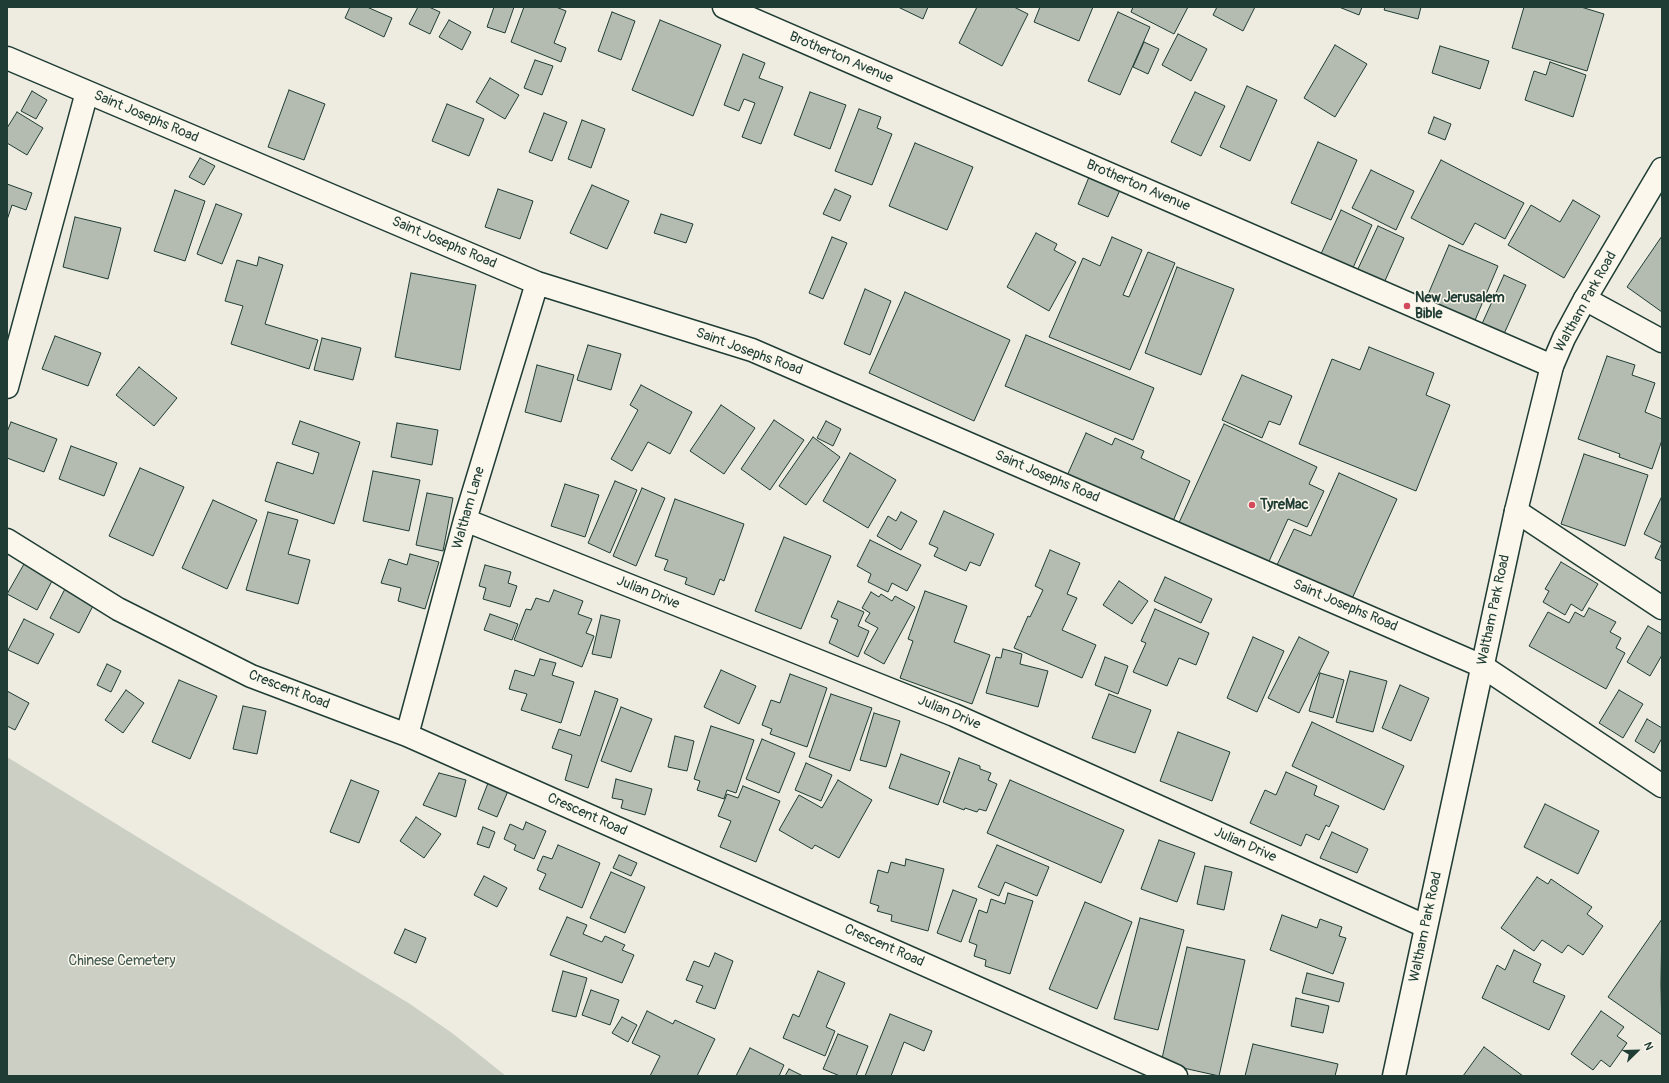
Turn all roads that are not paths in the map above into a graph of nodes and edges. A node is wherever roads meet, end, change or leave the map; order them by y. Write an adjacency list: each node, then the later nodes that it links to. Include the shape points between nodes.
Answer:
1 (724, 7): 8 (street, Brotherton Avenue)
2 (7, 58): 3 (street, Saint Josephs Road)
3 (87, 92): 5 (street, Saint Josephs Road); 9 (street)
4 (1662, 169): 6 (street, Waltham Park Road)
5 (537, 283): 11 (street, Waltham Lane); 14 (street, Saint Josephs Road, via 752,350)
6 (1585, 299): 7 (street); 8 (street, Waltham Park Road)
7 (1662, 341)
8 (1552, 366): 10 (street, Waltham Park Road)
9 (7, 387)
10 (1516, 511): 13 (street); 14 (street, Waltham Park Road)
11 (465, 520): 15 (street, Waltham Lane); 17 (street, Julian Drive, via 954,715)
12 (7, 540): 15 (street, Crescent Road, via 118,609 251,676)
13 (1662, 608)
14 (1482, 666): 16 (street, Saint Josephs Road); 17 (street, Waltham Park Road)
15 (407, 735): 18 (street, Crescent Road)
16 (1662, 786)
17 (1425, 926): 19 (street, Waltham Park Road)
18 (1176, 1076)
19 (1394, 1076)

